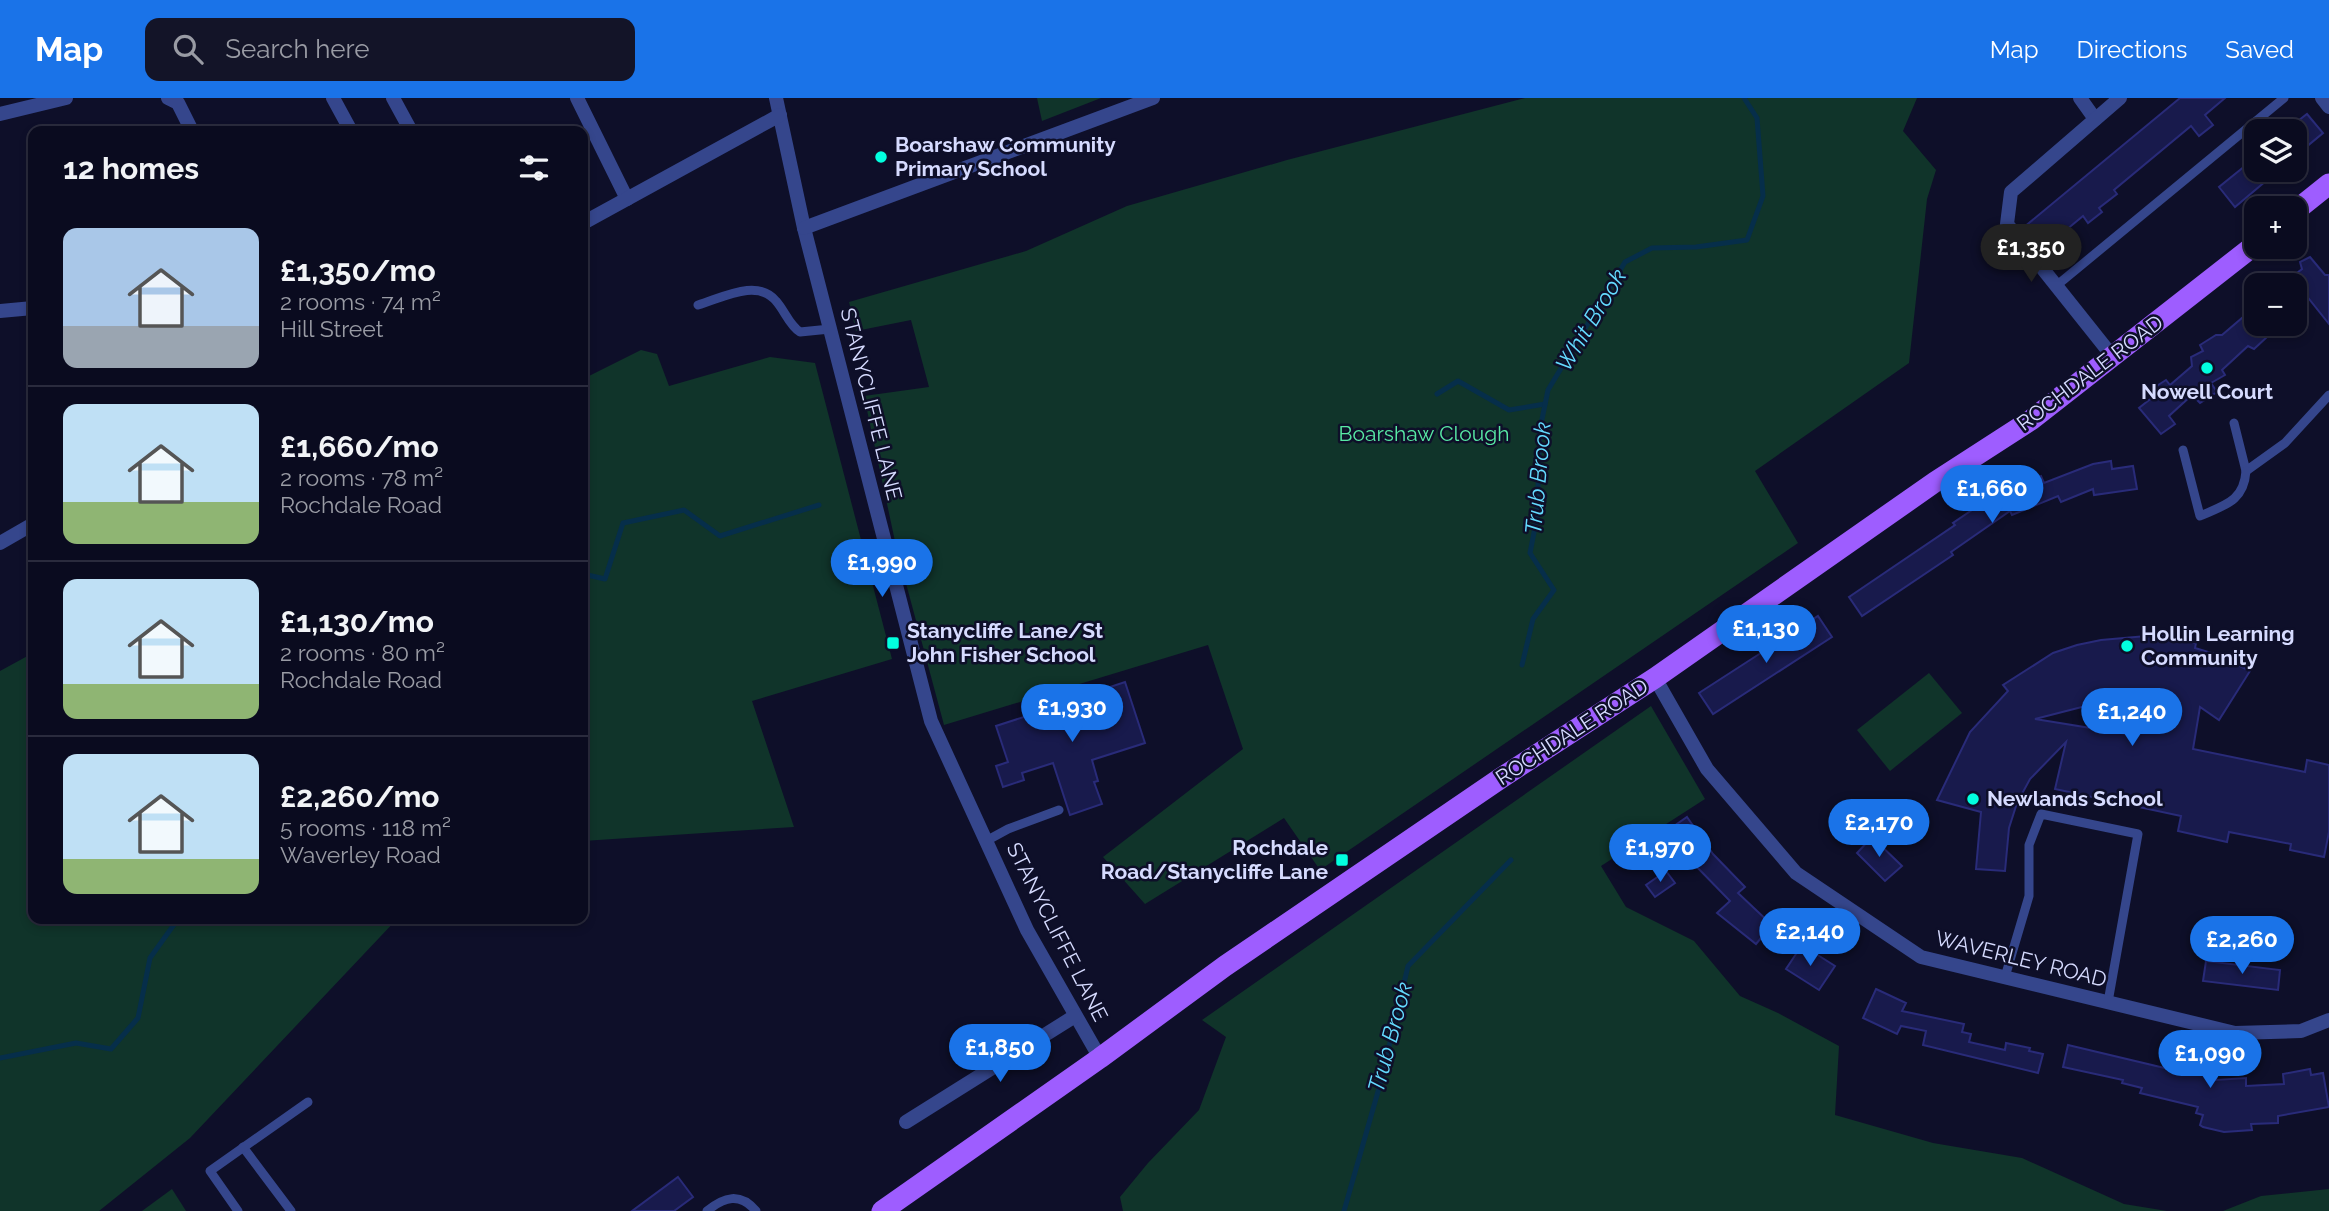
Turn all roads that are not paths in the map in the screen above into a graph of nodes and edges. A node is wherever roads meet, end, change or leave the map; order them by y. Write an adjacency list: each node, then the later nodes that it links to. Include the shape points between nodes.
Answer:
1 (66, 98): 13 (street)
2 (168, 98): 16 (street, via 178,103)
3 (333, 98): 17 (street)
4 (393, 98): 18 (street)
5 (577, 98): 20 (street)
6 (776, 98): 14 (street, STANYCLIFFE LANE)
7 (1153, 98): 23 (street)
8 (2080, 98): 15 (street)
9 (2120, 98): 15 (street)
10 (2284, 98): 25 (lane)
11 (2322, 98): 12 (street)
12 (2329, 107)
13 (0, 114)
14 (780, 116): 20 (street); 23 (street, STANYCLIFFE LANE)
15 (2095, 119): 25 (street, via 2011,192 2007,224)
16 (190, 126)
17 (348, 126)
18 (408, 126)
19 (2329, 184): 21 (main road)
20 (627, 199): 22 (street)
21 (2307, 202)
22 (588, 220)
23 (804, 228): 29 (street, STANYCLIFFE LANE)
24 (2244, 253): 30 (main road, ROCHDALE ROAD)
25 (2056, 286): 30 (street)
26 (698, 305): 29 (lane, via 760,289 775,300 797,330)
27 (28, 308): 28 (street)
28 (0, 310)
29 (830, 329): 39 (street, STANYCLIFFE LANE, via 931,721)
30 (2113, 357): 37 (main road, ROCHDALE ROAD, via 2031,420 1934,482)
31 (2329, 395): 34 (lane, via 2285,443)
32 (2234, 423): 34 (lane)
33 (2183, 450): 34 (lane, via 2200,516 2241,494)
34 (2246, 471)
35 (28, 527): 36 (street)
36 (0, 543)
37 (1655, 678): 40 (street, WAVERLEY ROAD, via 1707,769 1796,873 1921,957); 44 (main road, ROCHDALE ROAD, via 1225,966)
38 (1059, 810): 39 (lane)
39 (986, 841): 42 (street, STANYCLIFFE LANE, via 1027,930)
40 (2005, 977): 41 (street, WAVERLEY ROAD); 41 (lane, via 2029,896 2029,845 2041,814 2138,834)
41 (2108, 1002): 43 (street, WAVERLEY ROAD, via 2235,1033 2301,1031)
42 (1075, 1016): 44 (street, STANYCLIFFE LANE); 46 (street)
43 (2329, 1020)
44 (1100, 1058): 52 (main road, ROCHDALE ROAD)
45 (308, 1102): 47 (lane)
46 (906, 1122)
47 (243, 1146): 48 (lane, via 210,1171); 49 (lane)
48 (238, 1211)
49 (291, 1211)
50 (706, 1211): 51 (lane, via 726,1198 736,1198 746,1200)
51 (756, 1211)
52 (882, 1211)

